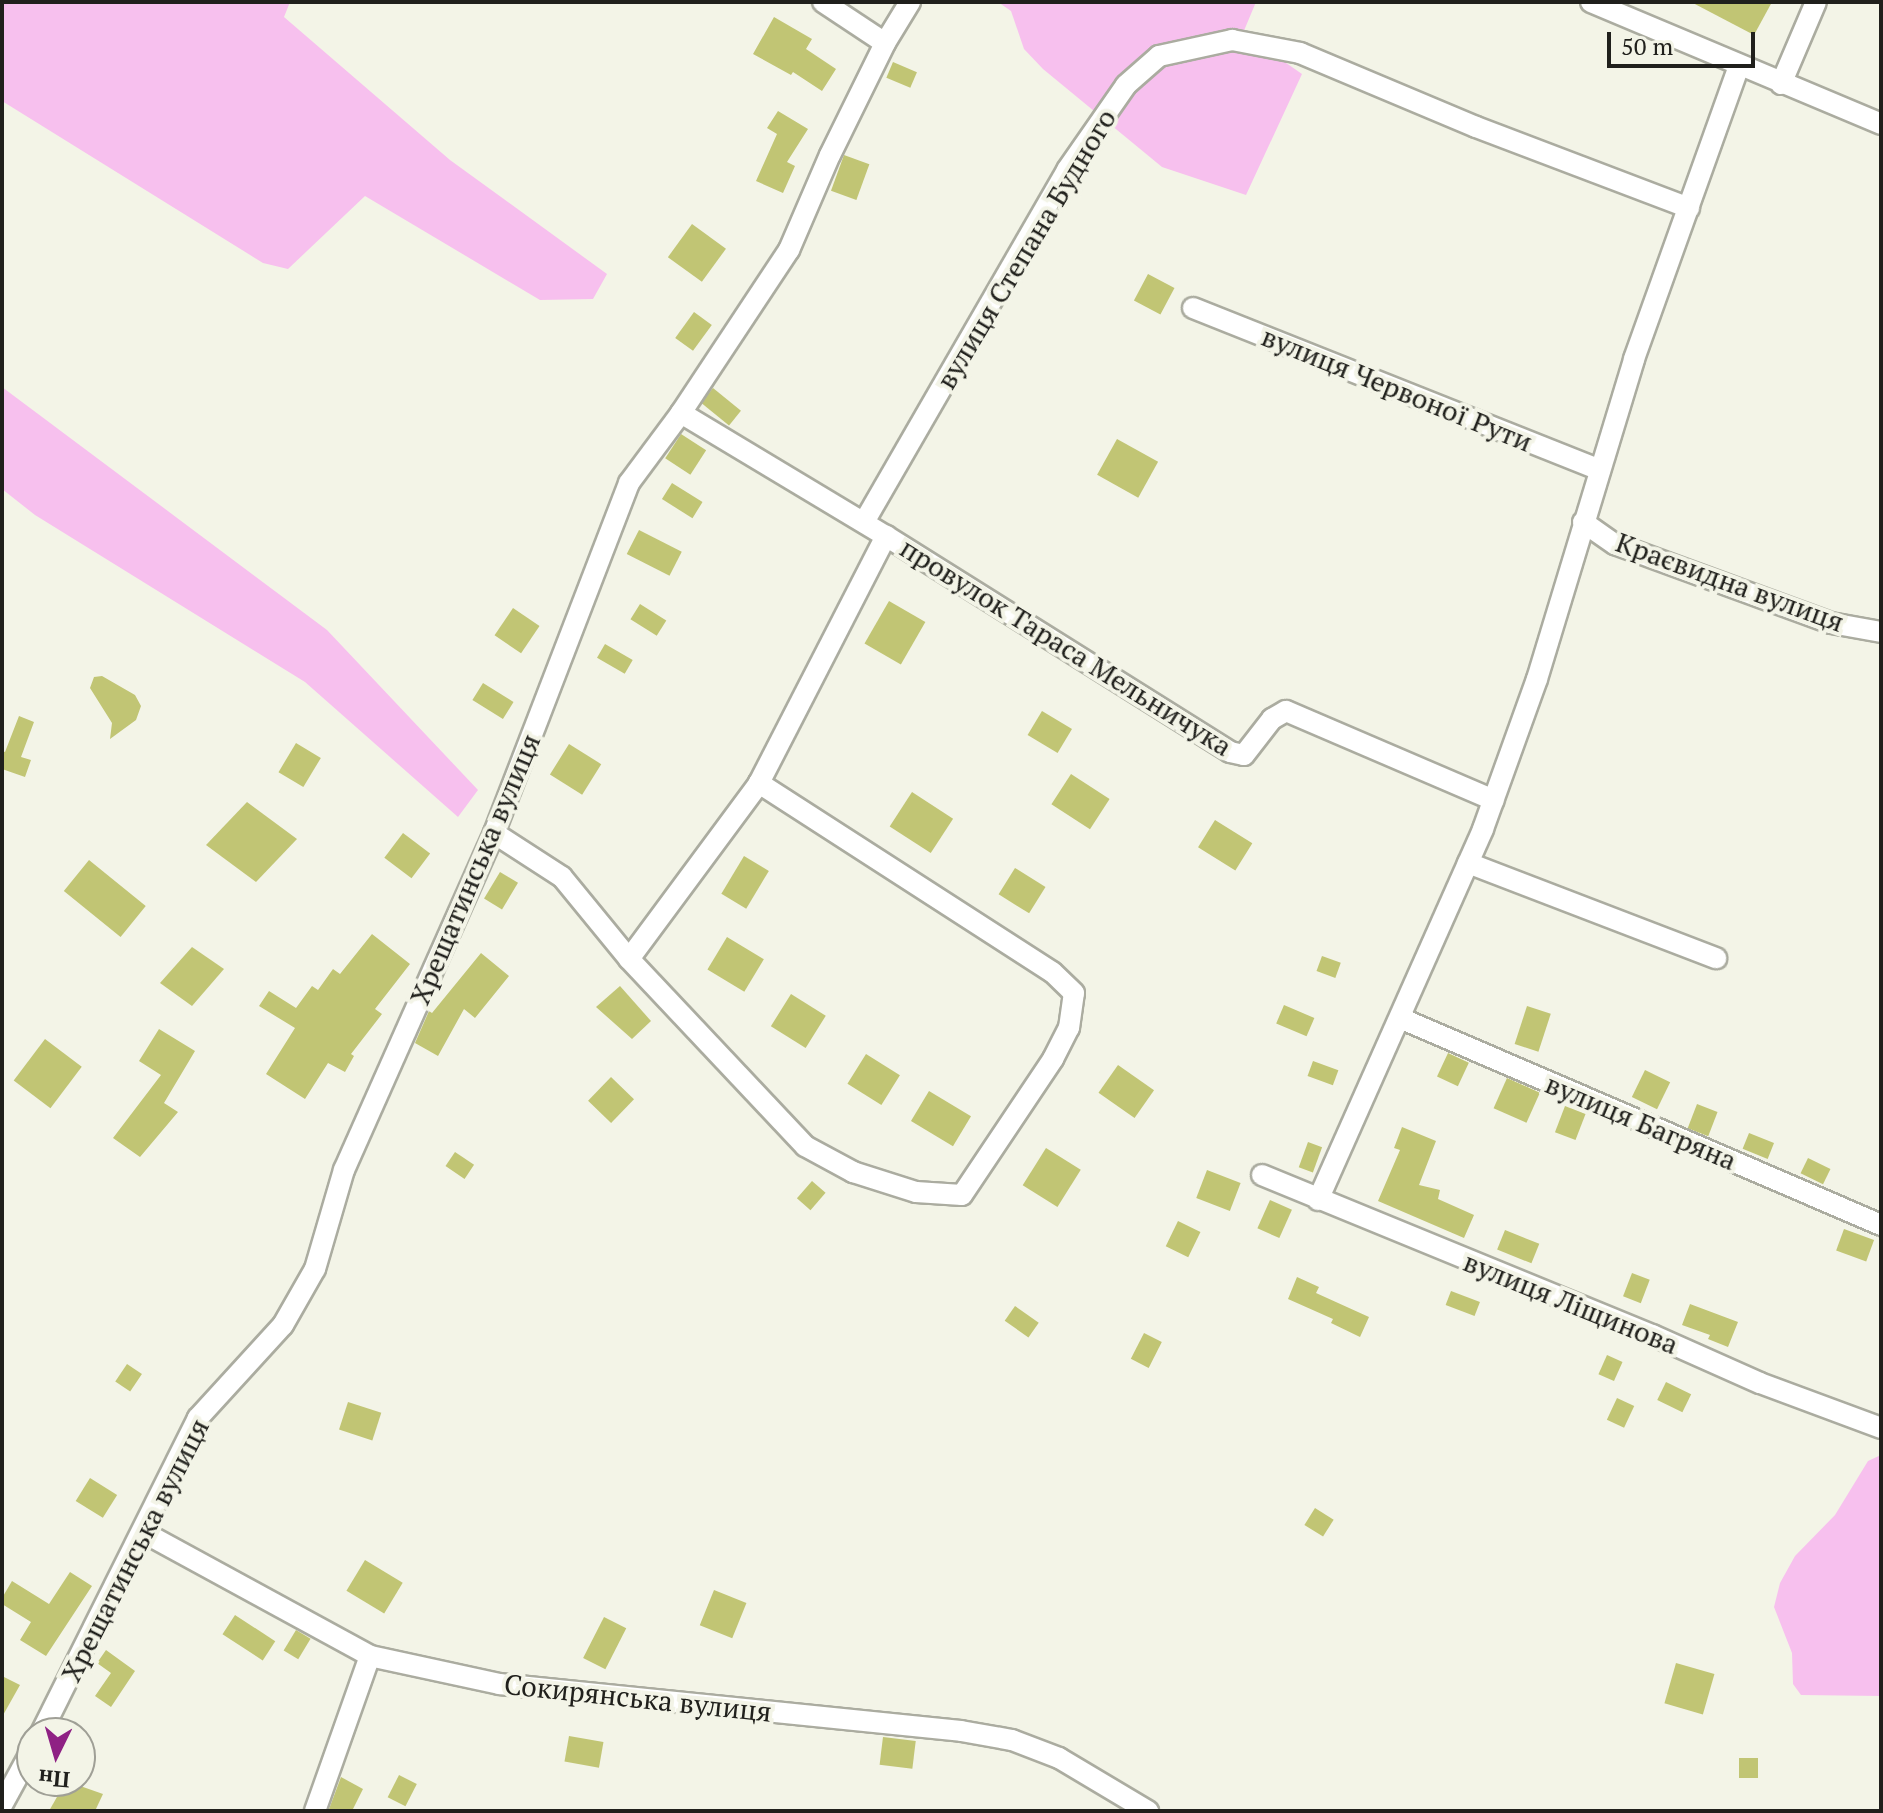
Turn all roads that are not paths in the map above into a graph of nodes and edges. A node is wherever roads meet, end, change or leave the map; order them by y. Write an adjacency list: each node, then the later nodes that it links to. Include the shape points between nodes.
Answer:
1 (823, 2): 5 (street)
2 (910, 2): 5 (street, Хрещатинська вулиця)
3 (1591, 2): 6 (street)
4 (1816, 2): 7 (street)
5 (885, 43): 11 (street, Хрещатинська вулиця, via 789,250)
6 (1739, 66): 7 (street); 9 (street)
7 (1781, 84): 8 (street)
8 (1881, 124)
9 (1689, 208): 12 (street); 13 (street, вулиця Степана Будного, via 1300,53 1232,40 1159,56 1126,85 1067,170)
10 (1193, 308): 12 (street, вулиця Червоної Рути)
11 (681, 413): 13 (street, провулок Тараса Мельничука); 19 (street, Хрещатинська вулиця, via 629,483)
12 (1600, 470): 14 (street)
13 (864, 522): 15 (street, провулок Тараса Мельничука)
14 (1583, 522): 16 (street, Краєвидна вулиця, via 1615,544 1831,623); 18 (street, via 1537,679)
15 (886, 536): 17 (street); 18 (street, провулок Тараса Мельничука, via 1230,752 1244,755 1272,719 1286,711)
16 (1881, 632)
17 (759, 783): 22 (street); 22 (street, via 1052,972 1074,993 1069,1028 1053,1059 962,1195 916,1192 853,1172 805,1146)
18 (1494, 800): 20 (street)
19 (494, 833): 22 (street, via 562,877); 28 (street, Хрещатинська вулиця, via 344,1170 315,1269 283,1325 198,1418)
20 (1468, 863): 21 (street); 23 (street)
21 (1716, 958)
22 (629, 959)
23 (1400, 1018): 25 (street); 26 (street, вулиця Багряна)
24 (1262, 1175): 25 (street, вулиця Ліщинова)
25 (1318, 1200): 27 (street, вулиця Ліщинова)
26 (1881, 1225)
27 (1881, 1428)
28 (143, 1532): 29 (street, Сокирянська вулиця); 30 (street, Хрещатинська вулиця)
29 (370, 1656): 33 (street); 34 (street, Сокирянська вулиця, via 499,1684 1012,1740 1059,1758)
30 (49, 1717)
31 (16, 1779): 32 (street)
32 (2, 1805)
33 (315, 1811)
34 (1148, 1811)

